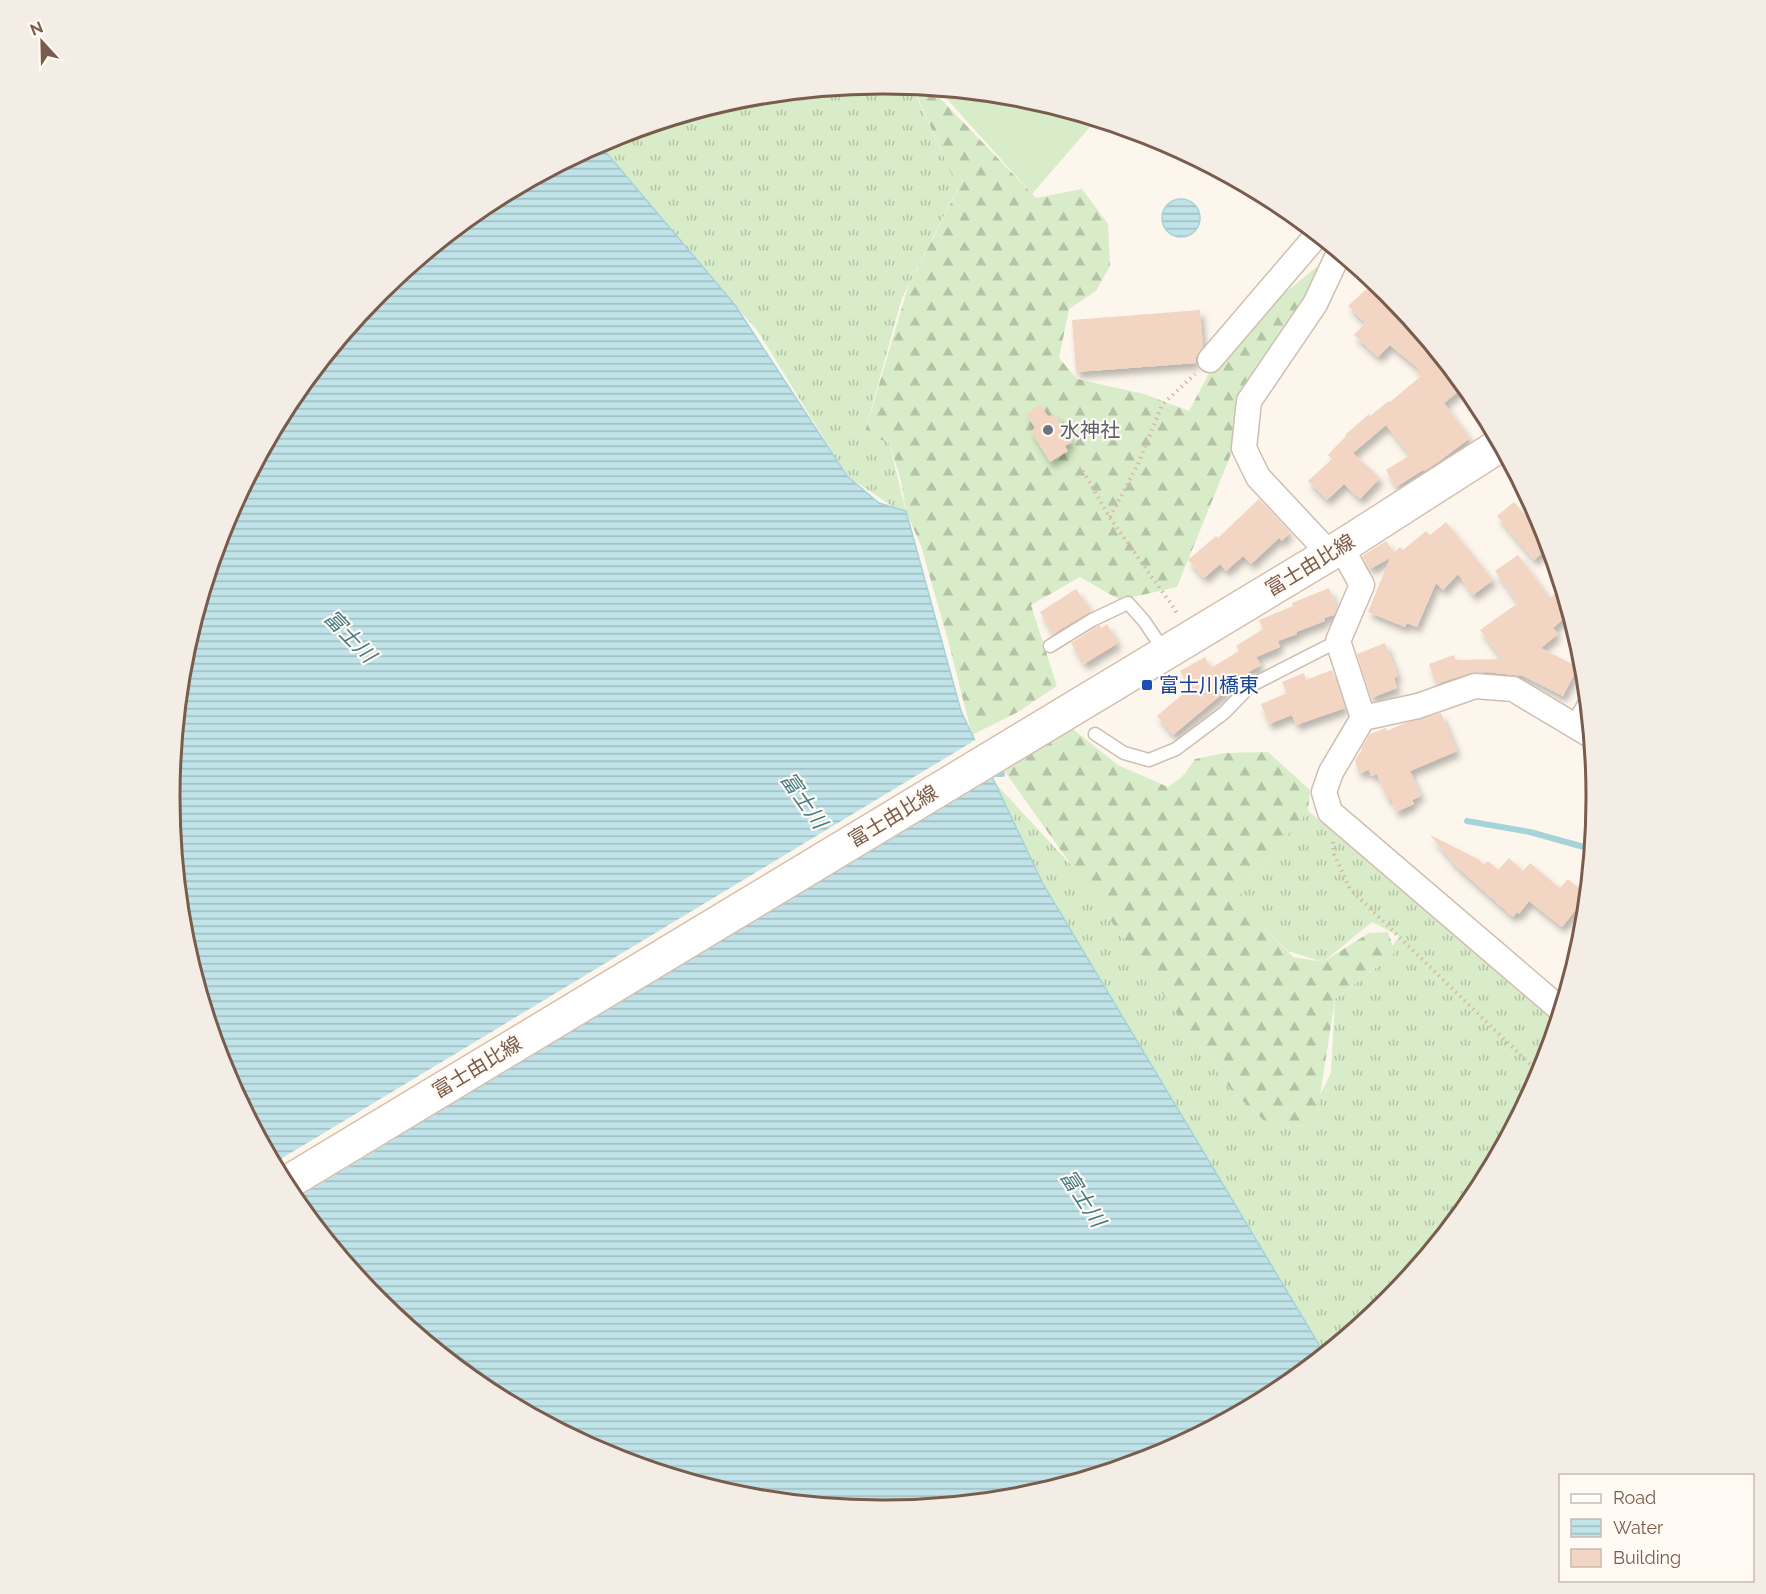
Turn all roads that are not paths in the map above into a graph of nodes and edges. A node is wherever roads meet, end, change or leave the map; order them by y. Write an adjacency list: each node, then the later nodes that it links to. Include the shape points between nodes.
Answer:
1 (1312, 241): 3 (street)
2 (1336, 260): 5 (street, via 1315,304 1249,401 1244,448 1258,477)
3 (1210, 360)
4 (1493, 450): 5 (main road, 富士由比線)
5 (1335, 550): 6 (street, via 1362,585); 8 (main road, 富士由比線)
6 (1338, 641): 9 (street); 11 (lane, via 1250,686 1224,713 1176,749 1149,760 1124,753)
7 (1050, 646): 8 (lane, via 1128,603)
8 (1177, 646): 13 (main road, 富士由比線)
9 (1363, 718): 10 (street, via 1418,706 1475,686 1513,689); 12 (street, via 1331,772 1324,792 1330,812)
10 (1581, 730)
11 (1095, 734)
12 (1554, 1003)
13 (294, 1179)

